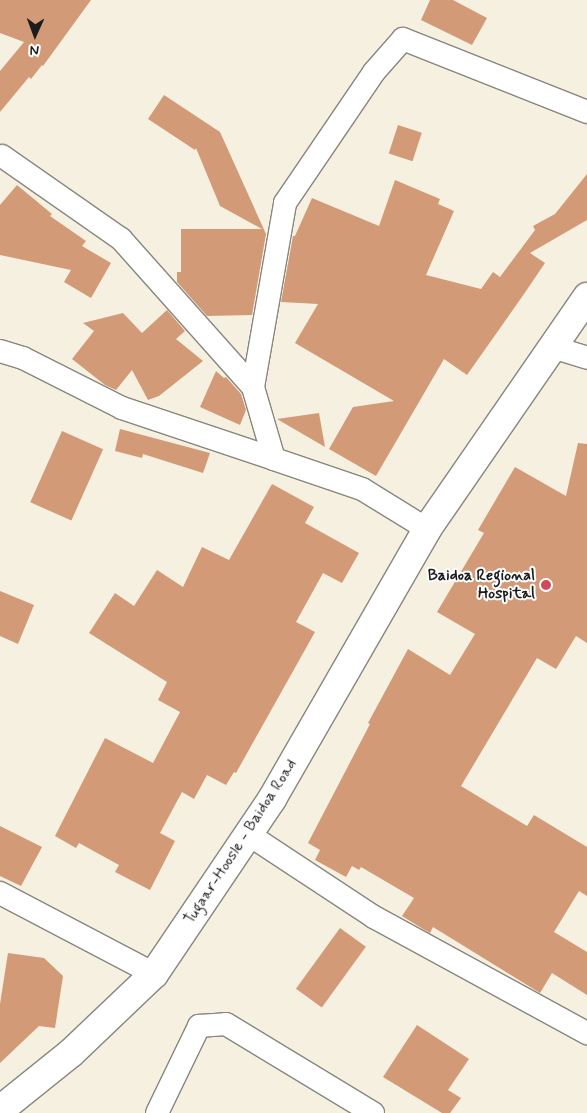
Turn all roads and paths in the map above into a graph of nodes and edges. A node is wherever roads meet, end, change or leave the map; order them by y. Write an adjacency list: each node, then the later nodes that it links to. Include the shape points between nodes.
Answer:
1 (587, 112): 7 (street, via 403,39 374,72 285,203)
2 (2, 156): 7 (street, via 121,239)
3 (587, 296): 4 (main road, Tugaar-Hoosle - Baidoa Road)
4 (552, 347): 6 (street); 9 (main road, Tugaar-Hoosle - Baidoa Road)
5 (0, 351): 8 (street, via 24,358 122,408)
6 (587, 358)
7 (253, 388): 8 (street)
8 (274, 459): 9 (street, via 362,489)
9 (427, 529): 10 (main road, Tugaar-Hoosle - Baidoa Road)
10 (248, 834): 12 (main road, Tugaar-Hoosle - Baidoa Road); 13 (street, via 374,917)
11 (0, 894): 12 (street)
12 (154, 974): 14 (main road, Tugaar-Hoosle - Baidoa Road, via 71,1054)
13 (587, 1033)
14 (0, 1110)
15 (157, 1113): 16 (street, via 199,1026 226,1024)
16 (373, 1113)

